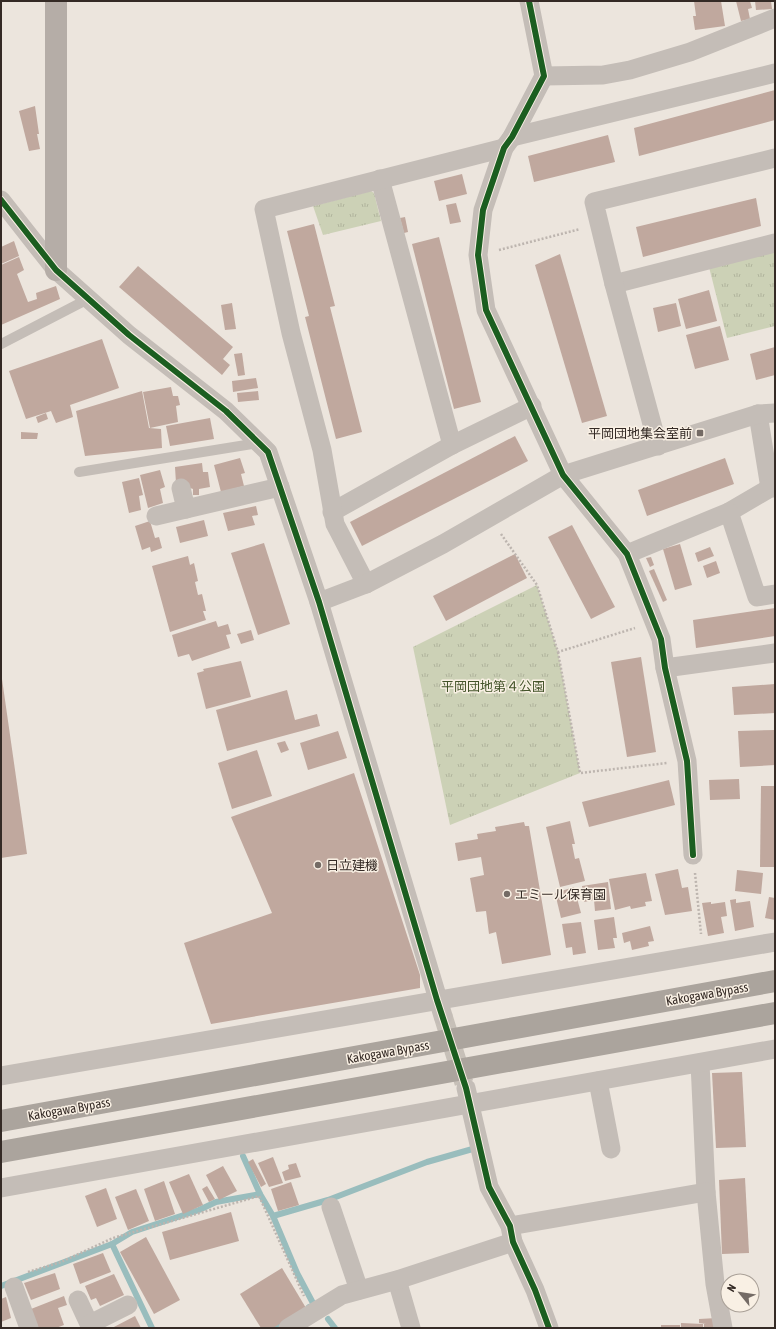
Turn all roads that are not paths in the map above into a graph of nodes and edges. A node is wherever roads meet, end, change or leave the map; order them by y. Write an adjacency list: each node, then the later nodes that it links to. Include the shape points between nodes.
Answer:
1 (56, 1): 11 (street)
2 (529, 1): 5 (street)
3 (775, 18): 5 (street, via 690,52 630,70 603,75)
4 (775, 73): 6 (street)
5 (544, 76): 6 (street)
6 (508, 142): 8 (street); 15 (street, via 483,210 478,255 486,310)
7 (775, 158): 12 (street, via 594,202)
8 (380, 179): 18 (street); 26 (street, via 264,209 322,450)
9 (1, 200): 11 (street)
10 (775, 243): 12 (street)
11 (56, 270): 13 (street)
12 (614, 284): 19 (street)
13 (88, 299): 14 (lane); 17 (street, via 129,335 226,411)
14 (1, 344)
15 (532, 406): 18 (street); 21 (street)
16 (767, 414): 19 (street); 24 (street)
17 (258, 443): 20 (lane); 22 (street, via 268,452)
18 (452, 445): 26 (street)
19 (658, 446): 21 (street)
20 (79, 472)
21 (563, 475): 29 (street); 30 (street)
22 (280, 487): 25 (street); 32 (street)
23 (181, 488): 25 (street)
24 (773, 488): 27 (street)
25 (186, 509): 28 (street)
26 (332, 512): 30 (street, via 335,524)
27 (730, 512): 29 (street); 31 (street, via 757,597)
28 (156, 516)
29 (627, 554): 34 (street, via 661,639)
30 (366, 584): 32 (street)
31 (775, 594)
32 (319, 602): 38 (street)
33 (775, 654): 34 (street)
34 (665, 668): 35 (street, via 687,761)
35 (693, 855)
36 (775, 942): 38 (street)
37 (775, 981): 45 (highway, Kakogawa Bypass)
38 (440, 1008): 42 (street)
39 (775, 1014): 47 (highway)
40 (775, 1049): 41 (street)
41 (700, 1063): 43 (street); 49 (street)
42 (1, 1076)
43 (598, 1081): 44 (street); 46 (street)
44 (467, 1096): 48 (street); 51 (street, via 489,1187)
45 (1, 1121)
46 (611, 1149)
47 (1, 1152)
48 (1, 1188)
49 (706, 1192): 51 (street); 62 (street, via 715,1284)
50 (331, 1207): 54 (street)
51 (512, 1234): 53 (street); 61 (street)
52 (19, 1280): 58 (street)
53 (397, 1280): 54 (street); 60 (street)
54 (359, 1290): 59 (street, via 342,1295)
55 (78, 1300): 57 (street)
56 (128, 1305): 57 (street)
57 (91, 1326)
58 (29, 1328)
59 (288, 1328)
60 (411, 1328)
61 (549, 1328)
62 (723, 1328)

